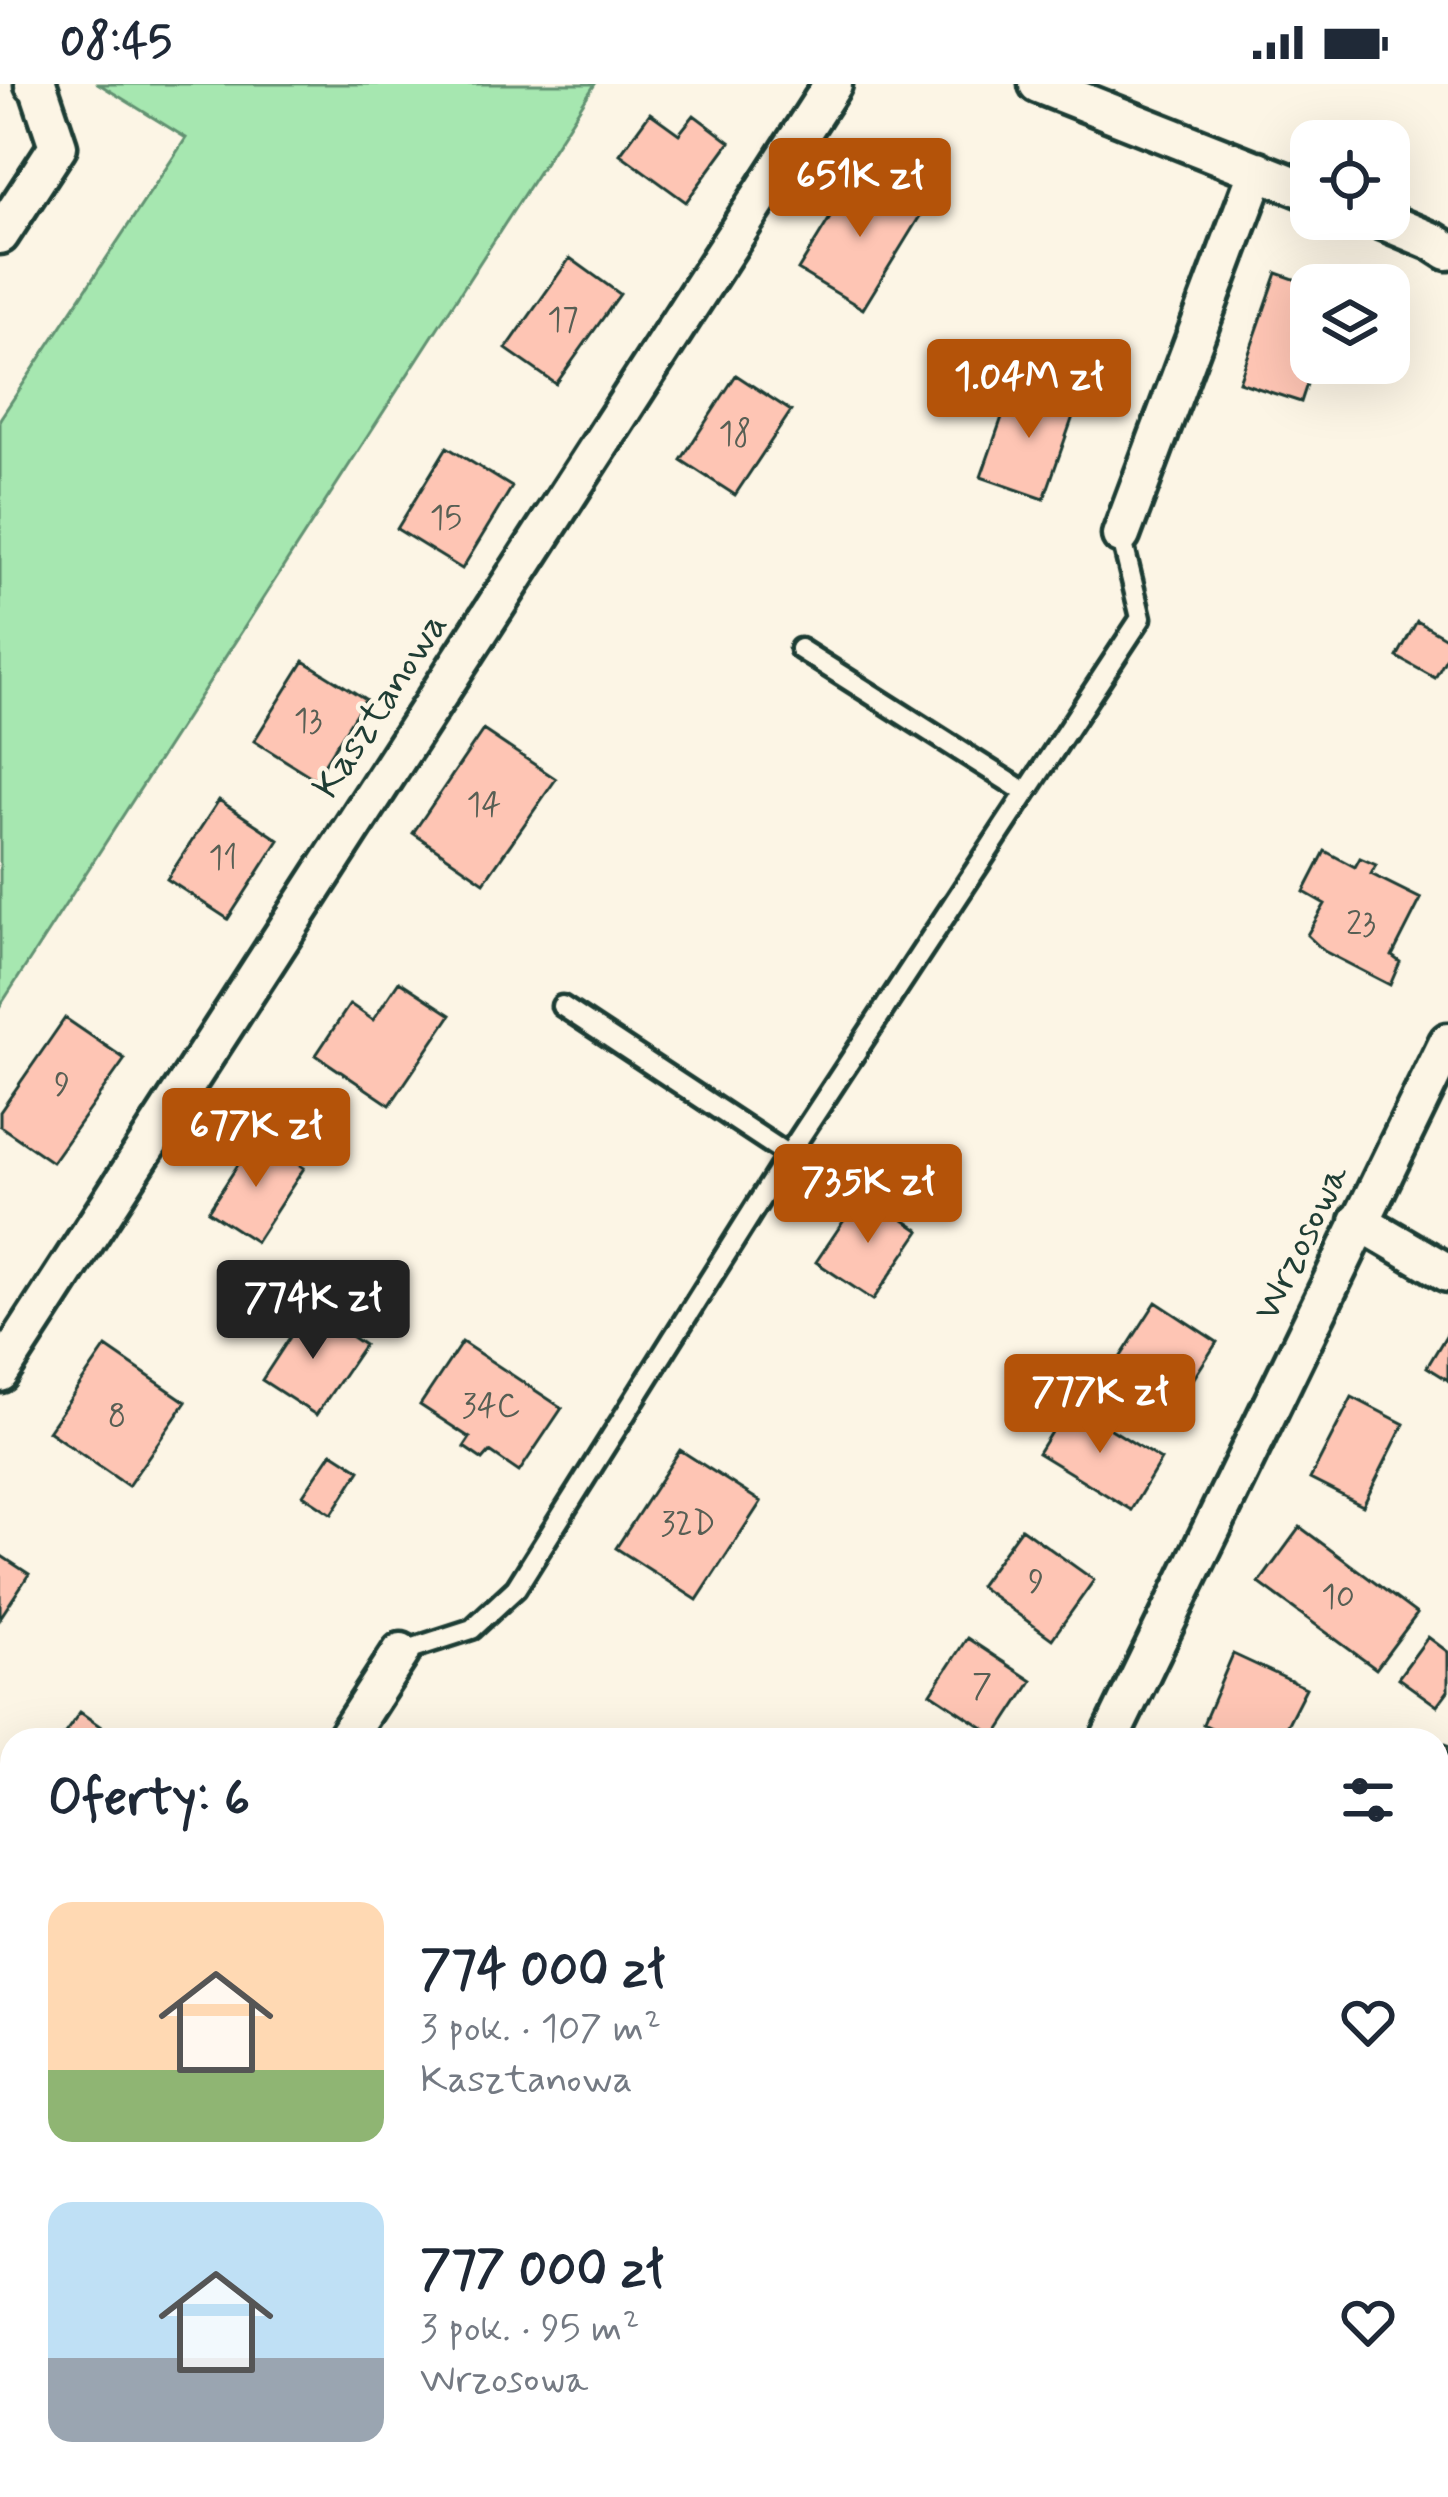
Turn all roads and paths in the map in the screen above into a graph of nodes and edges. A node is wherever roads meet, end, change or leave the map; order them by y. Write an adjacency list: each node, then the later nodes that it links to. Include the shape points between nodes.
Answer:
1 (34, 84): 7 (street, via 58,146)
2 (833, 84): 17 (street, Kasztanowa)
3 (1038, 84): 4 (street)
4 (1258, 170): 5 (street); 9 (street)
5 (1290, 183)
6 (1410, 232): 8 (street)
7 (0, 236)
8 (1448, 251)
9 (1120, 535): 11 (lane, via 1141,618)
10 (800, 649): 11 (lane)
11 (1024, 792): 14 (lane)
12 (562, 1006): 14 (lane)
13 (1448, 1042): 15 (street, Wrzosowa)
14 (788, 1155): 18 (lane, via 516,1588 472,1629)
15 (1359, 1221): 16 (street); 20 (street, Wrzosowa)
16 (1448, 1273)
17 (0, 1373)
18 (400, 1652): 19 (street)
19 (352, 1728)
20 (1114, 1728)

